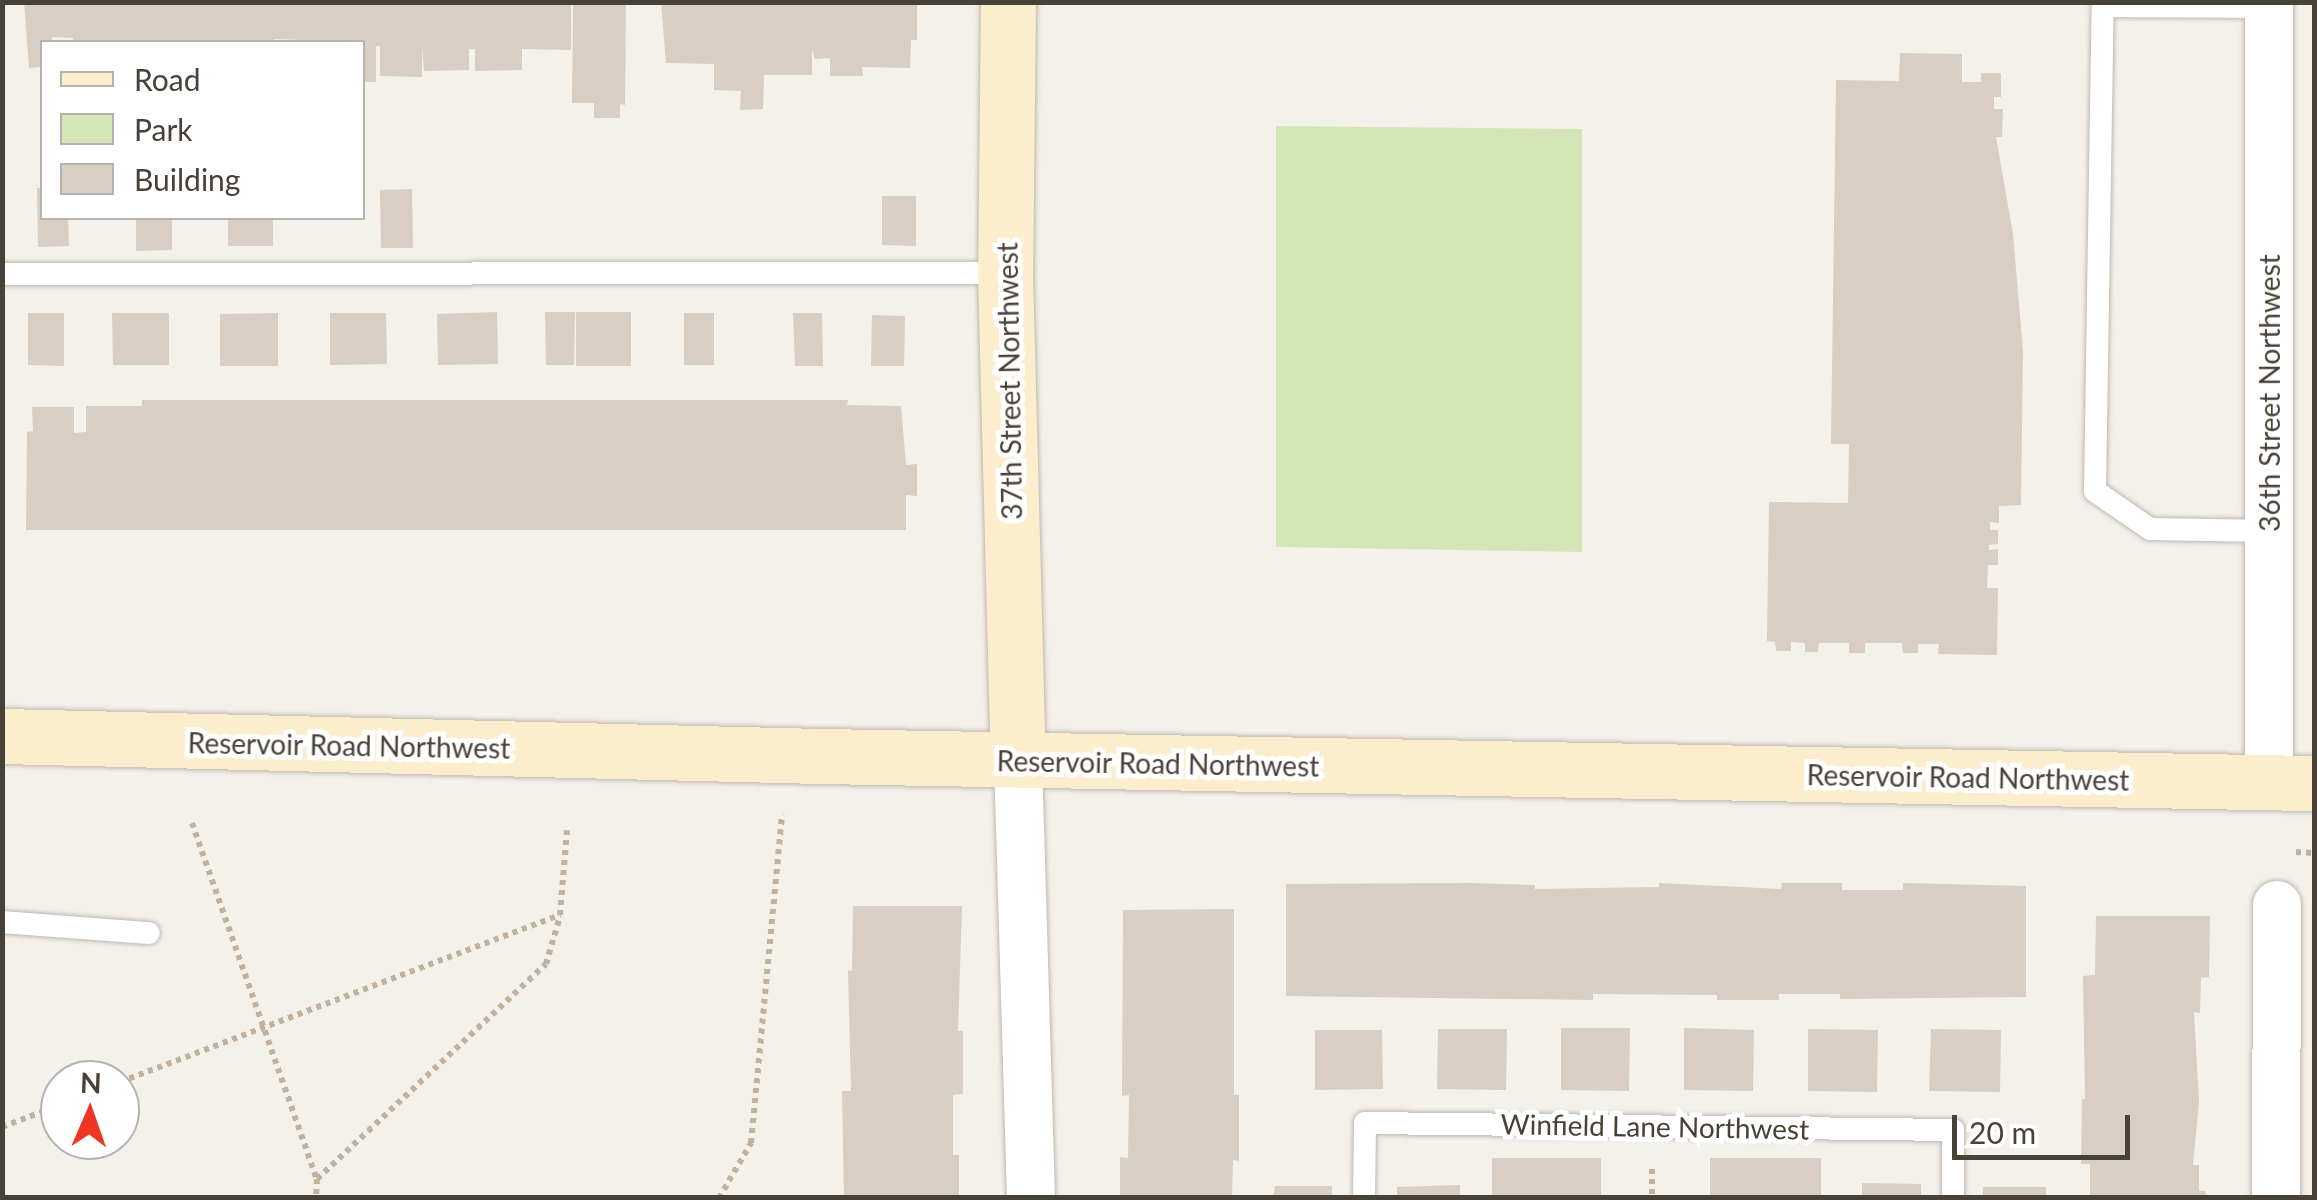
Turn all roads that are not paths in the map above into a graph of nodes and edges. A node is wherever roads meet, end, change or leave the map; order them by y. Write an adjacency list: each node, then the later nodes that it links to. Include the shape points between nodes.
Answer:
1 (1008, 2): 4 (main road, 37th Street Northwest)
2 (2101, 4): 3 (lane); 6 (lane, via 2095,491 2150,529)
3 (2269, 5): 6 (street, 36th Street Northwest)
4 (1006, 273): 5 (lane); 8 (main road, 37th Street Northwest)
5 (2, 274)
6 (2269, 531): 9 (street, 36th Street Northwest)
7 (2, 736): 8 (main road, Reservoir Road Northwest)
8 (1018, 760): 9 (main road, Reservoir Road Northwest); 13 (street)
9 (2292, 783)
10 (2278, 905): 16 (street)
11 (2, 922): 12 (lane)
12 (149, 933)
13 (1031, 1198)
14 (1364, 1198): 15 (lane, Winfield Lane Northwest, via 1365,1123 1953,1130)
15 (1953, 1198)
16 (2276, 1198)

